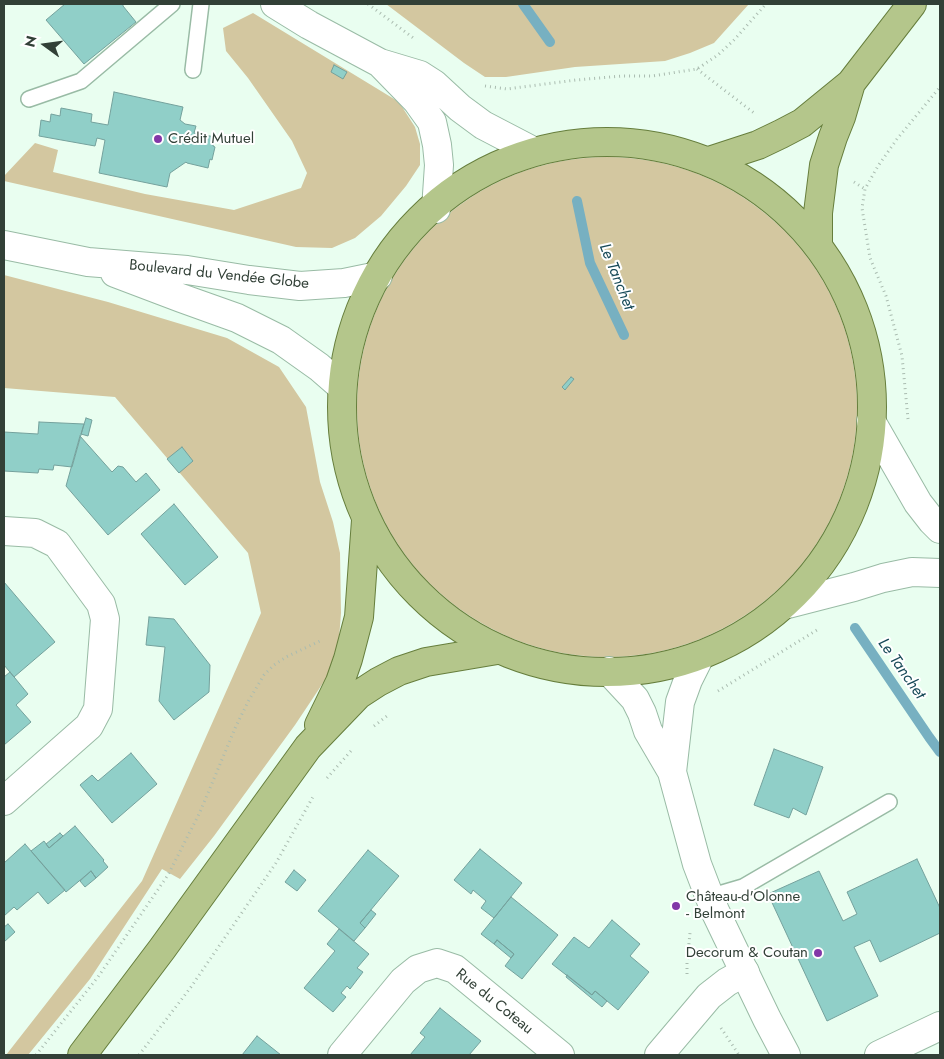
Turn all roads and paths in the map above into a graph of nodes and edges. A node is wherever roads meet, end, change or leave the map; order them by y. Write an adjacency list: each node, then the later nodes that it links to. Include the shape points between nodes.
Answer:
1 (172, 4): 13 (lane, via 81,81)
2 (201, 4): 9 (lane)
3 (275, 4): 8 (street)
4 (368, 4): 7 (path)
5 (766, 4): 11 (path, via 735,39 698,69 507,90)
6 (912, 4): 10 (main road)
7 (421, 44)
8 (380, 63): 14 (street, via 420,75 483,125); 16 (street, via 417,101 432,122 439,166)
9 (193, 70)
10 (852, 83): 15 (main road, via 802,122 781,134); 18 (main road, via 824,165)
11 (480, 84)
12 (940, 87): 22 (path, via 878,166 865,189 862,208 870,258 886,296 902,356)
13 (29, 99)
14 (531, 150): 15 (main road, via 603,138 676,148); 16 (main road, via 496,164 465,184)
15 (709, 161): 18 (main road, via 768,198)
16 (436, 210): 20 (main road, via 415,230)
17 (4, 245): 19 (street, Boulevard du Vendée Globe)
18 (818, 246): 23 (main road, via 842,285 860,328 869,374)
19 (88, 262): 20 (street, Boulevard du Vendée Globe, via 187,270 300,286 344,283); 21 (street, Boulevard du Vendée Globe, via 236,318 281,340)
20 (378, 276): 21 (main road, via 359,310 348,348)
21 (342, 387): 24 (main road, via 342,432 350,476)
22 (908, 420)
23 (871, 421): 25 (street, via 918,503); 28 (main road, via 866,462 854,502 836,540 812,575)
24 (366, 520): 31 (main road, via 388,561 418,598 455,628); 37 (main road, via 359,617 354,640 340,682)
25 (940, 529)
26 (4, 530): 42 (street, via 35,533 58,544 101,604 104,620 98,709 89,726)
27 (940, 573): 28 (street, via 912,572)
28 (784, 605): 32 (main road, via 731,645)
29 (817, 630): 34 (path)
30 (322, 641): 47 (path, via 286,657 264,675 236,726 200,812 168,875 98,977)
31 (496, 650): 33 (main road, via 551,665); 37 (main road, via 426,662 398,671 358,695)
32 (698, 660): 33 (main road, via 638,671); 39 (street, via 680,702)
33 (609, 671): 39 (street, via 635,700 648,731)
34 (715, 693)
35 (389, 714): 36 (path)
36 (371, 729)
37 (308, 747): 48 (main road)
38 (351, 750): 40 (path)
39 (672, 772): 44 (street, via 696,864)
40 (326, 779)
41 (314, 795): 49 (path, via 276,862 192,987)
42 (4, 801)
43 (889, 802): 44 (lane, via 743,887)
44 (709, 897): 45 (street)
45 (745, 972): 52 (street, via 709,996); 53 (street)
46 (940, 1026): 54 (street)
47 (36, 1055)
48 (82, 1055)
49 (139, 1055)
50 (342, 1055): 51 (street, Rue du Coteau, via 402,981 418,968 436,963 455,969)
51 (560, 1055)
52 (659, 1055)
53 (786, 1055)
54 (879, 1055)

